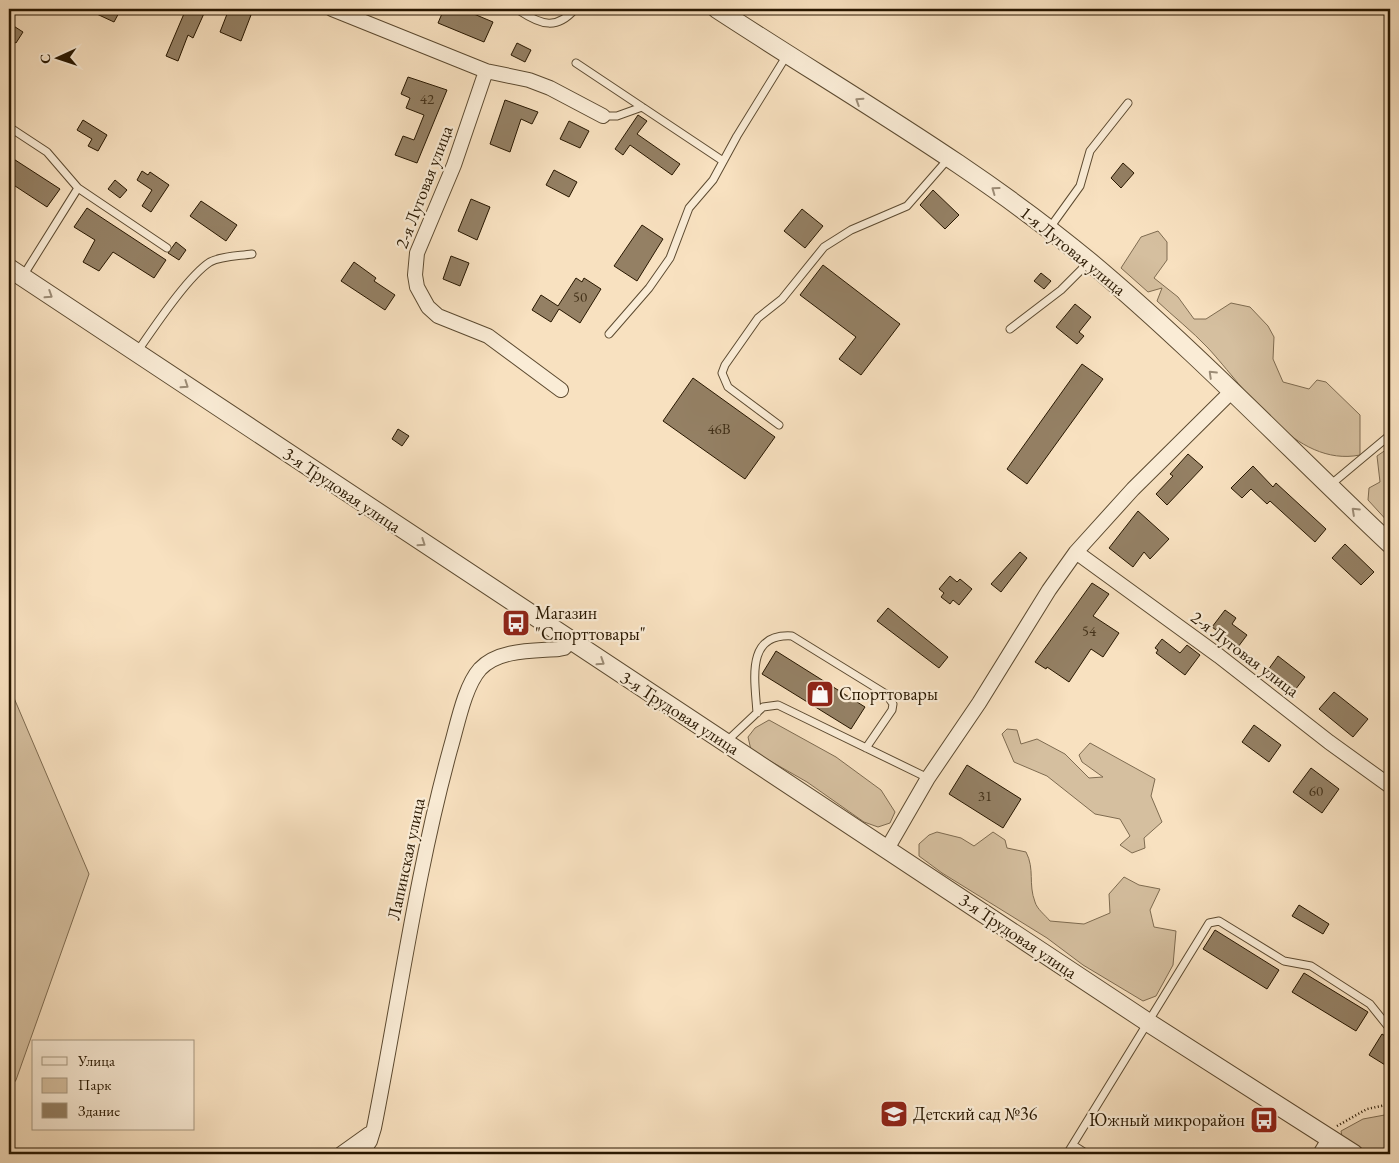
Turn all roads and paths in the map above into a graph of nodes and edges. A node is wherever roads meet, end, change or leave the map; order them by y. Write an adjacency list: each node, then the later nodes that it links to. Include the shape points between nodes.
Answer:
1 (332, 9): 7 (street)
2 (575, 9): 4 (lane, via 562,22 552,24 531,19)
3 (717, 9): 5 (street, 1-я Луговая улица)
4 (520, 11)
5 (788, 55): 12 (street, 1-я Луговая улица, one-way to 5); 13 (lane)
6 (576, 63): 9 (lane)
7 (486, 71): 10 (street, via 550,88); 23 (street, 2-я Луговая улица, via 454,165 417,253 414,275 428,306 438,316 488,336)
8 (1128, 103): 15 (lane, via 1090,151 1080,186)
9 (642, 107): 10 (lane, via 616,116); 13 (lane)
10 (603, 116)
11 (9, 127): 14 (lane, via 47,152)
12 (949, 158): 15 (street, 1-я Луговая улица, one-way to 12); 25 (lane, via 907,206 851,230 824,247 782,298 758,318 725,365 722,374 728,387)
13 (723, 161): 21 (lane, via 713,180 689,208 670,258)
14 (78, 188): 16 (lane); 19 (lane)
15 (1049, 230): 18 (street, 1-я Луговая улица)
16 (167, 248)
17 (252, 254): 22 (lane, via 218,259 202,268)
18 (1089, 262): 20 (lane, via 1061,290); 24 (street, 1-я Луговая улица, one-way to 18, via 1172,334)
19 (15, 273): 22 (street, 3-я Трудовая улица, one-way to 22)
20 (1010, 329)
21 (609, 334)
22 (136, 352): 30 (street, 3-я Трудовая улица, one-way to 30)
23 (562, 390)
24 (1231, 392): 27 (street, 1-я Луговая улица); 29 (street, via 1133,489)
25 (779, 425)
26 (1390, 435): 27 (lane)
27 (1329, 486): 28 (street, 1-я Луговая улица, one-way to 27)
28 (1390, 544)
29 (1076, 552): 34 (street); 35 (street, 2-я Луговая улица)
30 (570, 642): 32 (street, 3-я Трудовая улица, one-way to 32); 40 (street, Лапинская улица, via 564,648 501,656 482,667 472,681 438,797 409,932)
31 (757, 713): 32 (lane); 33 (lane, via 763,707 778,705); 33 (lane, via 756,658 763,644 779,635 792,636 891,699 892,710)
32 (726, 742): 36 (street, 3-я Трудовая улица)
33 (866, 748): 34 (lane)
34 (928, 778): 36 (street)
35 (1390, 786)
36 (887, 849): 37 (street, 3-я Трудовая улица)
37 (1149, 1023): 38 (lane, via 1209,923 1219,921 1284,961 1311,966 1370,1004); 41 (lane); 42 (street, 3-я Трудовая улица)
38 (1390, 1029)
39 (1390, 1104): 42 (path, via 1353,1116 1336,1127)
40 (374, 1128): 43 (street); 44 (street, Лапинская улица)
41 (1073, 1145): 45 (lane); 46 (lane)
42 (1325, 1147): 47 (street, 3-я Трудовая улица)
43 (341, 1154)
44 (361, 1154)
45 (1067, 1154)
46 (1087, 1154)
47 (1354, 1154)

